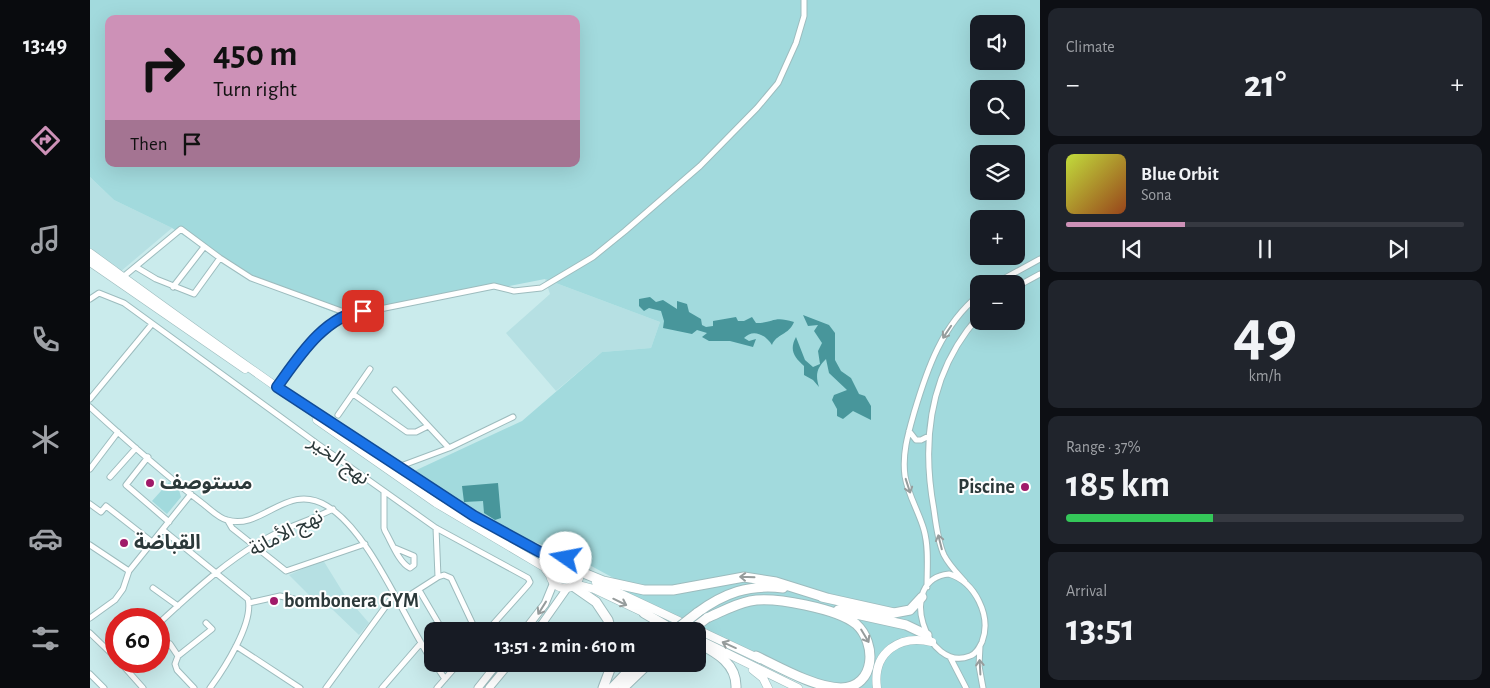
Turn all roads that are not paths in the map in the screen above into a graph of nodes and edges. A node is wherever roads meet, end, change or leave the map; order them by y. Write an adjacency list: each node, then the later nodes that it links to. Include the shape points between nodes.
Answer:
1 (804, 0): 15 (street, via 804,16 796,43 778,83 700,166 593,257 541,288 514,291 494,286)
2 (204, 247): 4 (street); 7 (street, via 181,229); 12 (street)
3 (90, 253): 10 (main road)
4 (220, 258): 12 (street, via 195,294); 15 (street, via 251,278)
5 (1040, 259): 9 (street)
6 (90, 262): 54 (main road, via 436,503 544,567)
7 (136, 267): 10 (street); 12 (street)
8 (1040, 274): 11 (street)
9 (1011, 275)
10 (123, 277): 19 (main road)
11 (1025, 282)
12 (173, 287)
13 (90, 299): 16 (street, نهج الخير, via 99,293 124,303)
14 (970, 304): 27 (street, one-way to 27, via 939,343 925,374)
15 (350, 312): 19 (street, via 305,349)
16 (152, 324): 22 (street); 36 (street, نهج الخير)
17 (970, 327): 29 (street, via 956,345 943,372 933,406)
18 (370, 369): 21 (street)
19 (277, 387): 33 (main road)
20 (395, 390): 26 (street)
21 (353, 394): 24 (street); 26 (street, via 408,432)
22 (90, 399)
23 (90, 407): 28 (street)
24 (338, 415)
25 (513, 417): 31 (street)
26 (428, 426): 31 (street)
27 (908, 431): 29 (street, via 916,440); 57 (street, one-way to 57, via 904,471 924,531)
28 (118, 432): 30 (street); 34 (street)
29 (929, 436): 55 (street, one-way to 29, via 945,557 940,540 932,499)
30 (136, 448): 32 (street); 35 (street)
31 (449, 448): 33 (street)
32 (148, 457): 37 (street); 41 (street, via 126,485)
33 (398, 467): 49 (main road, via 442,497 520,542)
34 (90, 469)
35 (110, 477)
36 (384, 492): 42 (street, نهج الخير); 48 (street, via 383,526)
37 (191, 494): 40 (street); 41 (street)
38 (90, 504): 44 (street, via 102,512 106,506)
39 (333, 510): 40 (street, via 317,501 292,500 254,518); 45 (street); 47 (street, نهج الأمانة)
40 (228, 521): 47 (street)
41 (169, 522): 43 (street)
42 (436, 528): 53 (street); 73 (street, نهج الخير, via 530,580)
43 (163, 530): 44 (street); 52 (street)
44 (152, 542): 51 (street)
45 (364, 544): 47 (street, via 286,571); 60 (street)
46 (90, 545): 51 (street)
47 (254, 546): 52 (street, نهج الأمانة)
48 (395, 548)
49 (563, 558): 50 (main road, via 572,560); 54 (main road, via 552,567)
50 (580, 569): 56 (main road); 62 (highway, one-way to 50, via 752,577 735,577 673,590 644,590 603,581); 93 (main road, one-way to 50, via 586,577)
51 (129, 571): 69 (street, via 115,600)
52 (216, 574): 65 (street, via 243,594); 66 (street, نهج الأمانة)
53 (438, 577): 59 (street); 72 (street, via 444,574 450,577)
54 (552, 580): 56 (main road, via 558,586); 74 (street, one-way to 74, via 545,604)
55 (965, 582): 57 (street, via 957,576 940,575 933,578); 88 (street, via 983,611 985,627)
56 (572, 586): 68 (main road, one-way to 68, via 594,589); 75 (street); 76 (highway, via 596,602)
57 (927, 587): 61 (street)
58 (152, 588): 66 (street)
59 (419, 590): 64 (street); 71 (street)
60 (394, 595): 64 (street); 112 (street)
61 (922, 597): 62 (highway, via 910,610 894,613); 83 (street, via 920,610)
62 (827, 598): 79 (highway, bridge, via 784,589 751,587 722,597)
63 (294, 599): 65 (street, via 280,596)
64 (399, 602): 84 (street)
65 (249, 603): 87 (street)
66 (178, 606): 67 (street, نهج الأمانة)
67 (170, 613)
68 (644, 613): 77 (highway); 78 (main road)
69 (90, 618)
70 (708, 618): 80 (highway, bridge); 83 (highway, via 734,601 770,596 906,625); 93 (highway, one-way to 93, via 740,603 756,600 775,600 819,609 855,623 869,641 871,654 865,676 845,688 822,685)
71 (439, 622)
72 (472, 622)
73 (495, 622)
74 (531, 622)
75 (544, 622)
76 (609, 622)
77 (659, 622)
78 (663, 622)
79 (686, 622)
80 (702, 622)
81 (206, 623): 92 (street, via 212,629)
82 (90, 633): 89 (street)
83 (930, 639): 94 (street); 125 (main road, via 907,640 892,647 880,662)
84 (421, 643): 91 (street); 113 (street)
85 (706, 643): 95 (main road)
86 (170, 644): 92 (street)
87 (236, 646): 110 (street); 111 (street)
88 (980, 646): 94 (street, via 970,656 959,659); 127 (street, one-way to 88)
89 (105, 647)
90 (706, 647): 121 (highway, via 729,665)
91 (424, 648)
92 (178, 656): 109 (street, via 176,668)
93 (756, 656): 124 (main road)
94 (949, 656): 126 (street)
95 (746, 663): 122 (main road, via 763,678); 123 (main road)
96 (440, 672): 106 (street)
97 (451, 672): 106 (street)
98 (491, 672): 115 (street)
99 (502, 672): 116 (street)
100 (609, 672): 117 (highway)
101 (627, 672): 118 (highway)
102 (640, 672): 119 (highway)
103 (645, 672): 120 (highway)
104 (130, 673): 108 (street)
105 (90, 674): 107 (street)
106 (445, 679): 114 (street)
107 (104, 688)
108 (143, 688)
109 (194, 688)
110 (210, 688)
111 (300, 688)
112 (326, 688)
113 (382, 688)
114 (437, 688)
115 (478, 688)
116 (489, 688)
117 (603, 688)
118 (612, 688)
119 (623, 688)
120 (630, 688)
121 (736, 688)
122 (768, 688)
123 (798, 688)
124 (821, 688)
125 (877, 688)
126 (966, 688)
127 (983, 688)

